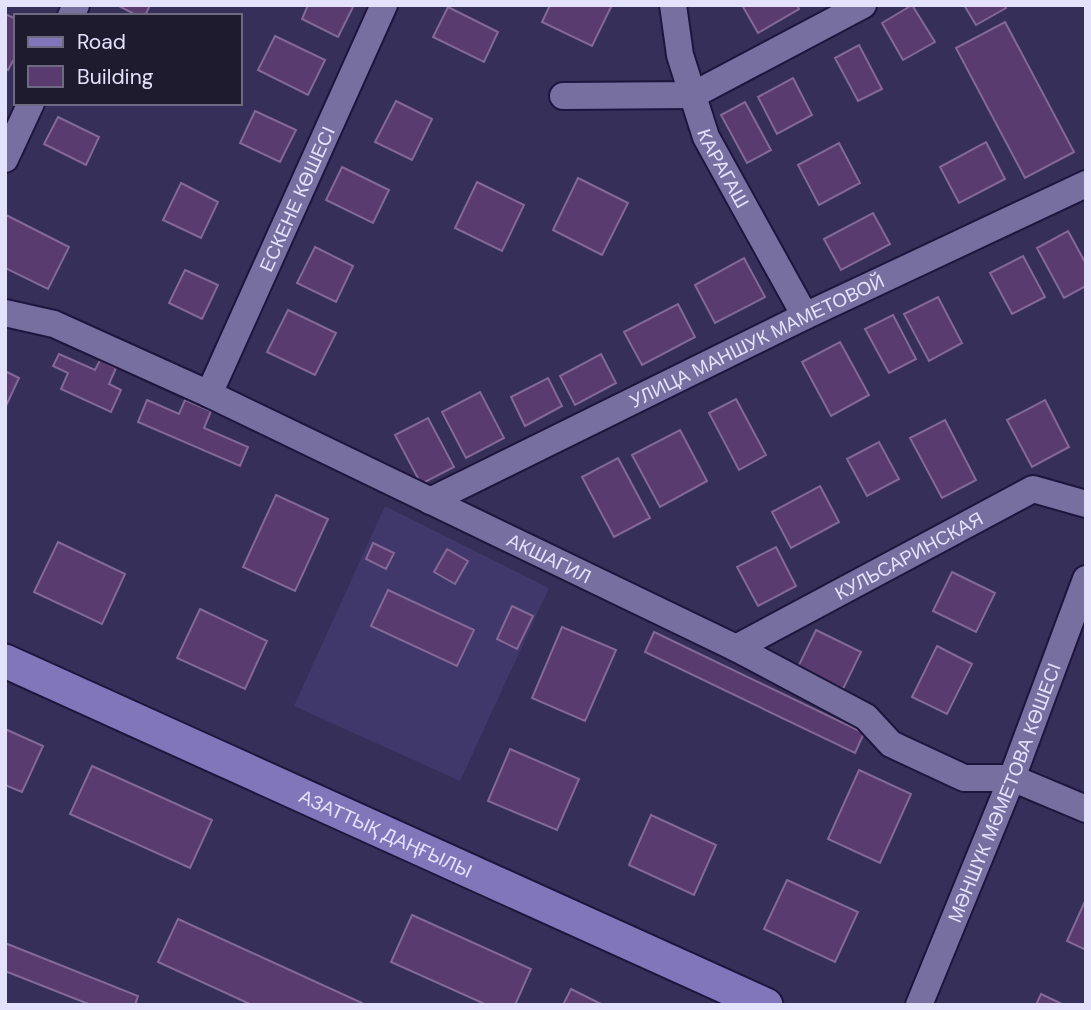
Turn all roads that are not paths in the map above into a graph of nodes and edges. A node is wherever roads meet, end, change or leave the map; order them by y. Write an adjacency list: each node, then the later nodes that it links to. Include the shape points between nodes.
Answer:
1 (384, 5): 11 (street, ЕСКЕНЕ КӨШЕСІ)
2 (673, 5): 4 (street, КАРАГАШ, via 680,55)
3 (863, 5): 4 (street)
4 (693, 95): 5 (street); 10 (street, КАРАГАШ, via 706,137)
5 (563, 96)
6 (30, 105): 7 (street)
7 (5, 159)
8 (1086, 184): 10 (street, УЛИЦА МАНШУК МАМЕТОВОЙ)
9 (5, 313): 11 (street, АКШАГИЛ, via 54,324)
10 (805, 316): 12 (street, УЛИЦА МАНШУК МАМЕТОВОЙ)
11 (209, 394): 12 (street, АКШАГИЛ)
12 (430, 501): 15 (street, АКШАГИЛ)
13 (1086, 504): 15 (street, КУЛЬСАРИНСКАЯ, via 1034,489)
14 (1086, 579): 17 (street, МӘНШҮК МӘМЕТОВА КӨШЕСІ)
15 (736, 648): 17 (street, АКШАГИЛ, via 866,717 891,744 964,778)
16 (5, 661): 19 (main road, АЗАТТЫҚ ДАҢҒЫЛЫ)
17 (1012, 778): 18 (street, АКШАГИЛ); 20 (street, МӘНШҮК МӘМЕТОВА КӨШЕСІ)
18 (1086, 809)
19 (766, 1005)
20 (919, 1005)

